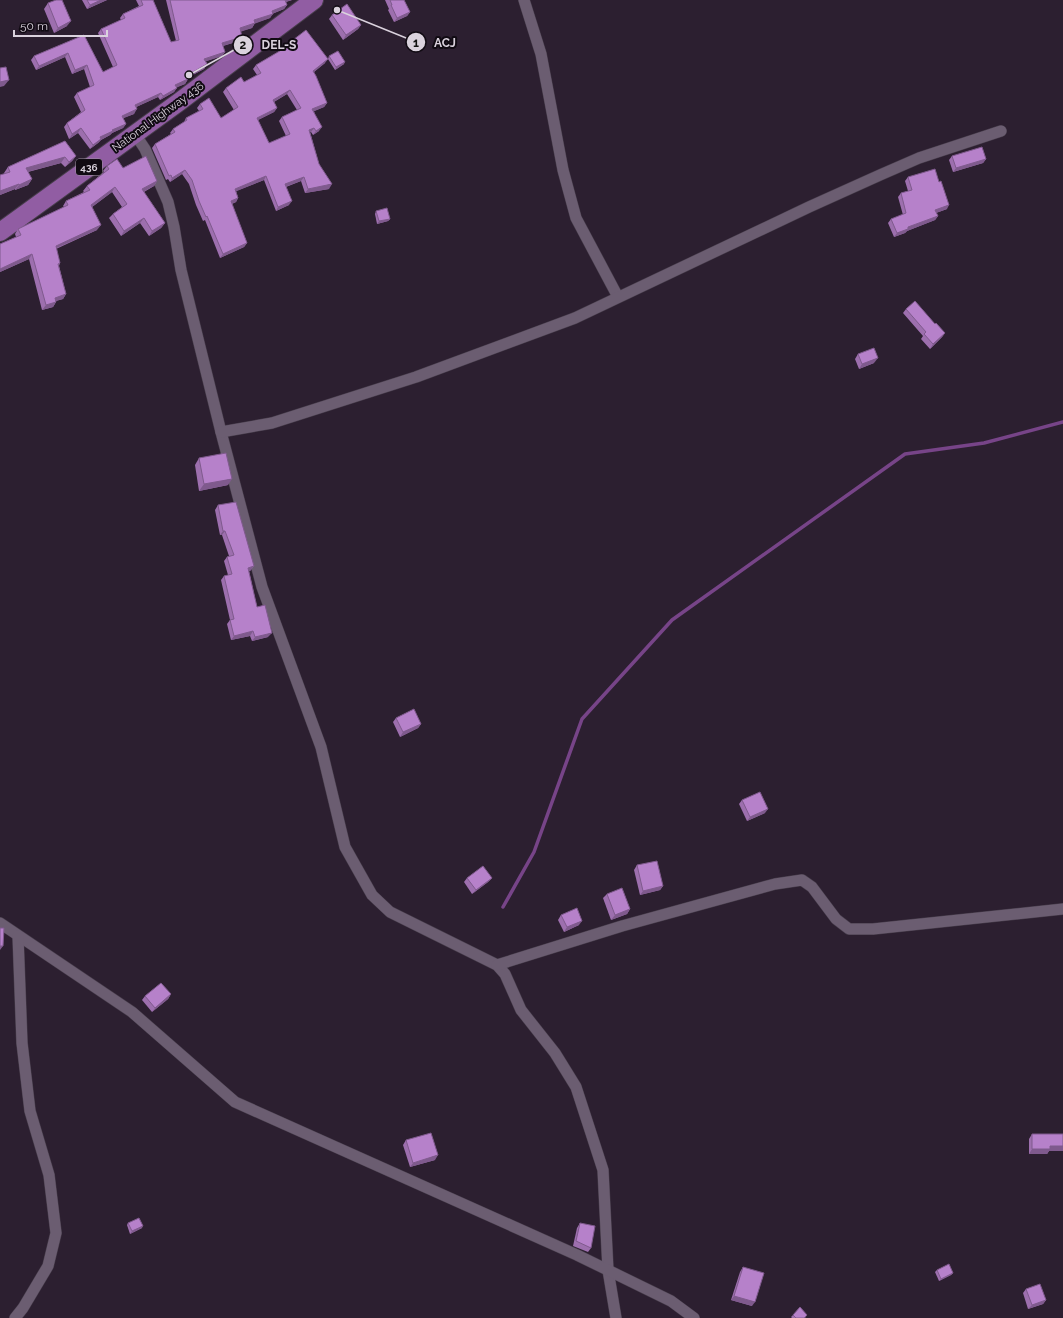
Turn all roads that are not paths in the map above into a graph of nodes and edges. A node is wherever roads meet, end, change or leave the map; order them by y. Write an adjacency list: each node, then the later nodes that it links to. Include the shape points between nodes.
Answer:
1 (314, 0): 4 (main road, National Highway 436 / 436)
2 (524, 0): 6 (street, via 541,54 563,170 576,218)
3 (1001, 131): 6 (street, via 913,161 809,206)
4 (135, 134): 5 (main road, National Highway 436 / 436); 7 (street, via 145,149 168,202 181,270)
5 (0, 232)
6 (618, 296): 7 (street, via 575,318 416,376 272,423)
7 (221, 432): 11 (street, via 262,587 321,747 345,847 372,895 390,912)
8 (1063, 909): 11 (street, via 873,929 850,929 836,919 812,887 802,880 775,884 622,926)
9 (0, 923): 10 (street)
10 (18, 936): 12 (street, via 132,1012 235,1102); 13 (street, via 22,1043 30,1111 49,1175 56,1234 48,1266)
11 (497, 965): 12 (street, via 505,974 521,1010 555,1053 576,1087 603,1170)
12 (608, 1270): 14 (street); 15 (street, via 671,1301)
13 (15, 1318)
14 (616, 1318)
15 (694, 1318)

